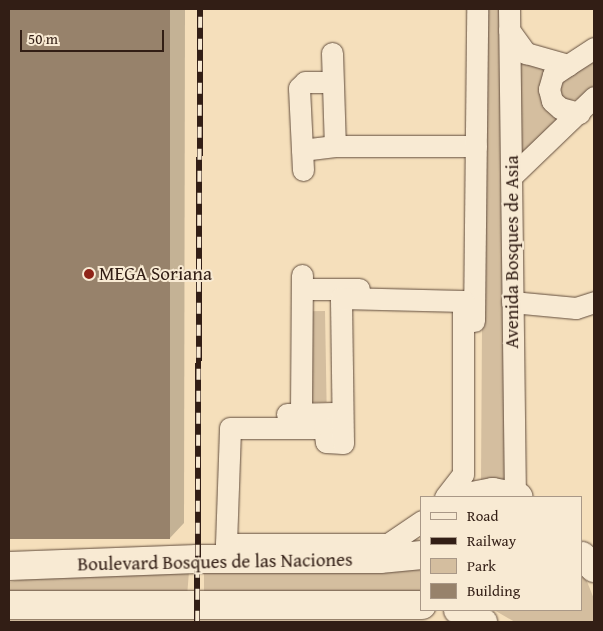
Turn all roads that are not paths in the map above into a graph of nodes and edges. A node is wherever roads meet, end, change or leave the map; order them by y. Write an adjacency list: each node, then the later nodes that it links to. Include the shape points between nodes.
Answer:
1 (477, 9): 11 (street, Avenida Bosques de Asia)
2 (509, 9): 3 (street, Avenida Bosques de Asia)
3 (509, 30): 6 (street, via 526,53); 12 (street, Avenida Bosques de Asia)
4 (594, 48): 6 (street)
5 (332, 53): 7 (street)
6 (568, 65): 9 (street, via 553,75 549,89 552,101 560,108)
7 (332, 82): 10 (street); 10 (street, via 300,84 302,160)
8 (594, 98): 9 (street)
9 (579, 112): 12 (street)
10 (335, 146): 11 (street)
11 (476, 146): 14 (street, Avenida Bosques de Asia)
12 (512, 176): 15 (street, Avenida Bosques de Asia)
13 (335, 289): 14 (street); 17 (street, via 302,282); 17 (street, via 335,422)
14 (475, 292): 20 (street, Avenida Bosques de Asia)
15 (512, 302): 16 (street, via 576,308); 21 (street, Avenida Bosques de Asia)
16 (594, 302)
17 (301, 412): 18 (street)
18 (238, 420)
19 (446, 496): 22 (street, via 463,474 463,301 341,298 343,443 326,442 324,428 230,428 226,544 388,544)
20 (469, 496): 21 (street)
21 (517, 496)
22 (420, 522)
23 (420, 555): 25 (street, Boulevard Bosques de las Naciones, via 380,559 197,559)
24 (583, 557): 26 (street)
25 (9, 566)
26 (594, 568)
27 (9, 605): 30 (street)
28 (420, 605): 30 (street)
29 (460, 611): 31 (street)
30 (160, 614)
31 (483, 622)

